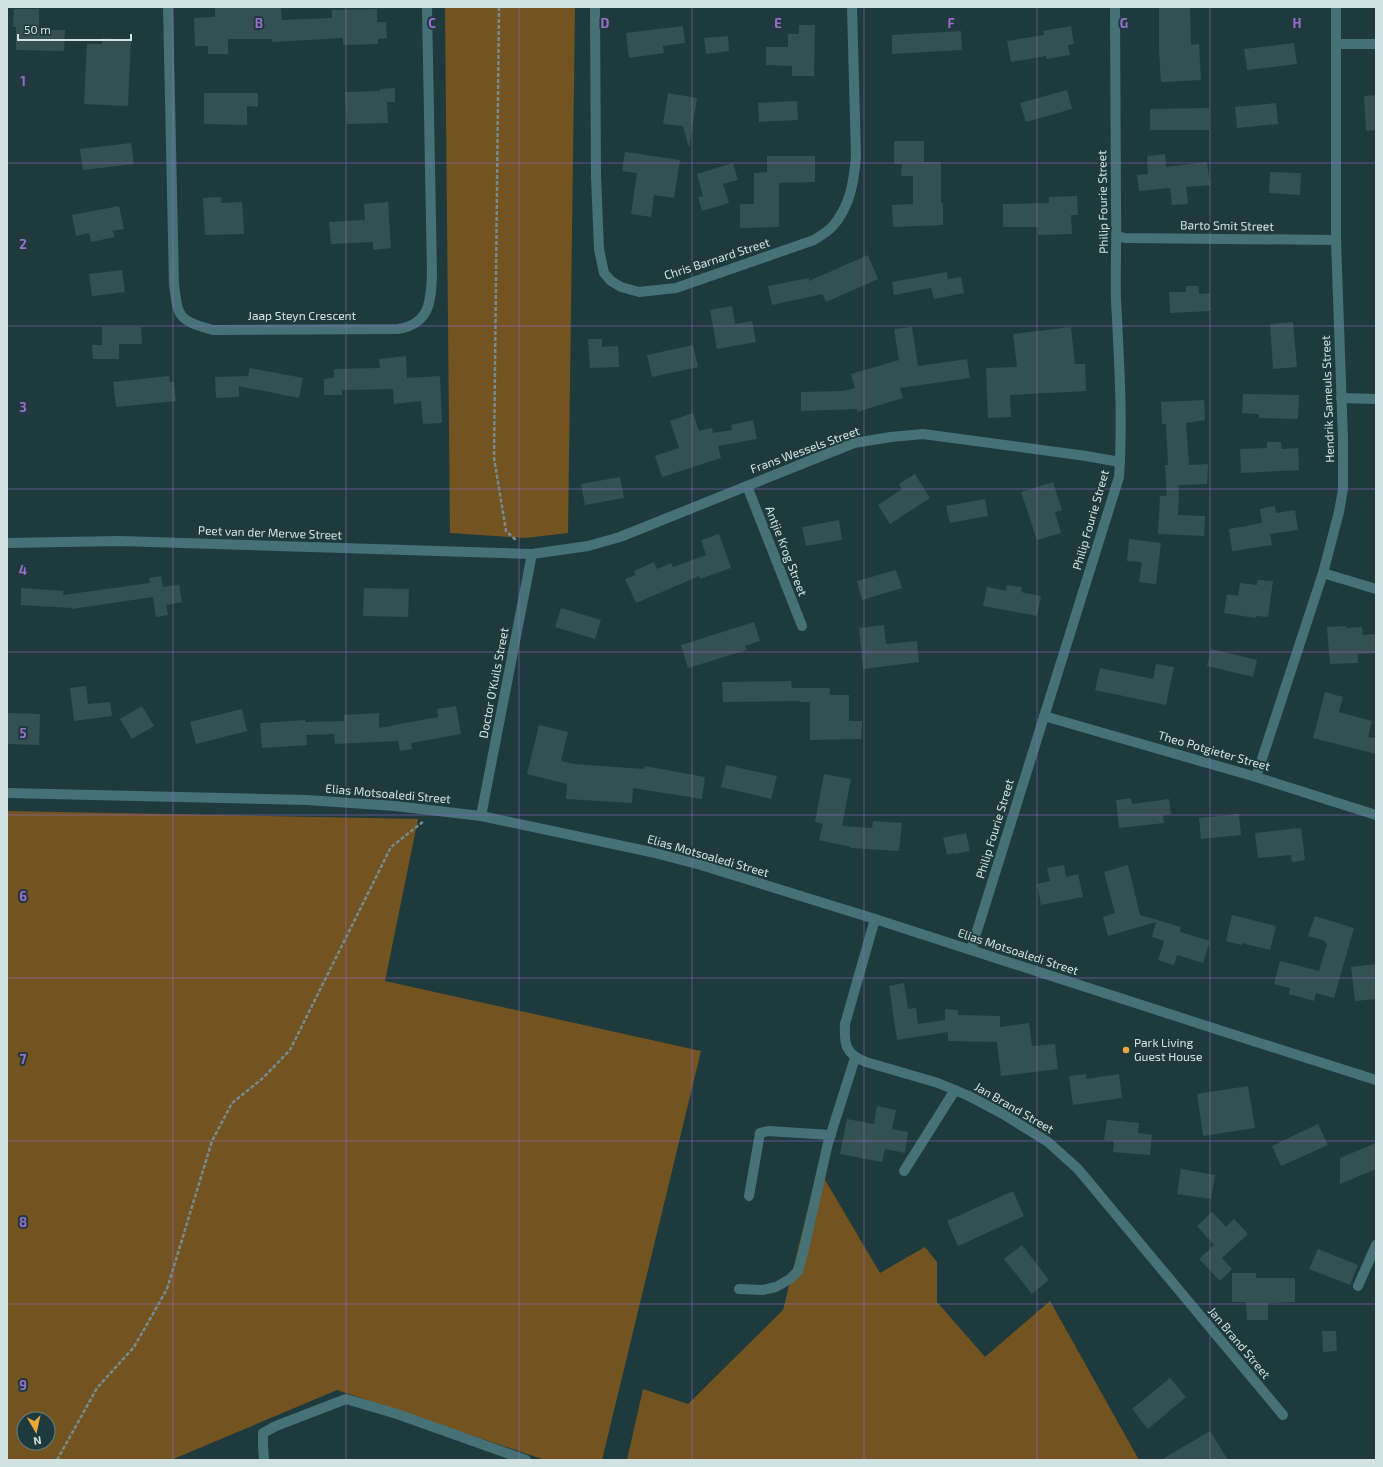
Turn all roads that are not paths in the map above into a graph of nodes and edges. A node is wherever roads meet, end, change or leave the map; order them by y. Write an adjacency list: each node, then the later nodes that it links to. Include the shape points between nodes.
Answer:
1 (168, 7): 2 (street, Jaap Steyn Crescent, via 176,304 183,318 192,324 213,330 398,329 417,322 426,311 431,298 432,274)
2 (427, 7)
3 (595, 7): 4 (street, Chris Barnard Street, via 599,249 604,273 611,281 639,292 676,288 814,240 832,227 849,200 856,156)
4 (852, 7)
5 (1115, 7): 9 (street, Philip Fourie Street)
6 (1336, 7): 7 (street, Hendrik Sameuls Street)
7 (1337, 44): 8 (street); 10 (street, Hendrik Sameuls Street)
8 (1376, 44)
9 (1117, 236): 10 (street, Barto Smit Street); 13 (street, Philip Fourie Street)
10 (1336, 240): 11 (street, Hendrik Sameuls Street)
11 (1341, 398): 12 (street); 17 (street, Hendrik Sameuls Street, via 1343,489)
12 (1376, 399)
13 (1120, 462): 14 (street, Frans Wessels Street, via 923,434 906,435 854,444); 20 (street, Philip Fourie Street, via 1116,490)
14 (747, 486): 16 (street, Frans Wessels Street, via 620,537 588,546); 19 (street, Antjie Krog Street)
15 (7, 543): 16 (street, Peet van der Merwe Street, via 119,541)
16 (532, 554): 24 (street, Doctor O'Kuils Street)
17 (1323, 573): 18 (street); 21 (street, Hendrik Sameuls Street)
18 (1376, 590)
19 (802, 626)
20 (1044, 716): 21 (street, Theo Potgieter Street); 26 (street, Philip Fourie Street)
21 (1256, 777): 23 (street, Theo Potgieter Street)
22 (7, 793): 24 (street, Elias Motsoaledi Street, via 307,800 396,806)
23 (1376, 815)
24 (481, 816): 25 (street, Elias Motsoaledi Street, via 701,865)
25 (875, 919): 26 (street, Elias Motsoaledi Street); 27 (street, via 845,1024 847,1046)
26 (971, 950): 28 (street, Elias Motsoaledi Street)
27 (855, 1058): 29 (street, Jan Brand Street); 30 (street)
28 (1376, 1080)
29 (955, 1090): 31 (street); 36 (street, Jan Brand Street, via 1003,1114 1041,1138 1078,1169)
30 (831, 1135): 32 (street, via 768,1131 760,1133); 35 (street, via 797,1273 783,1284 768,1289)
31 (904, 1171)
32 (750, 1196)
33 (1376, 1245): 34 (street)
34 (1358, 1286)
35 (739, 1289)
36 (1283, 1415)
37 (264, 1460): 38 (street, via 263,1433 346,1399 397,1414)
38 (526, 1460)

